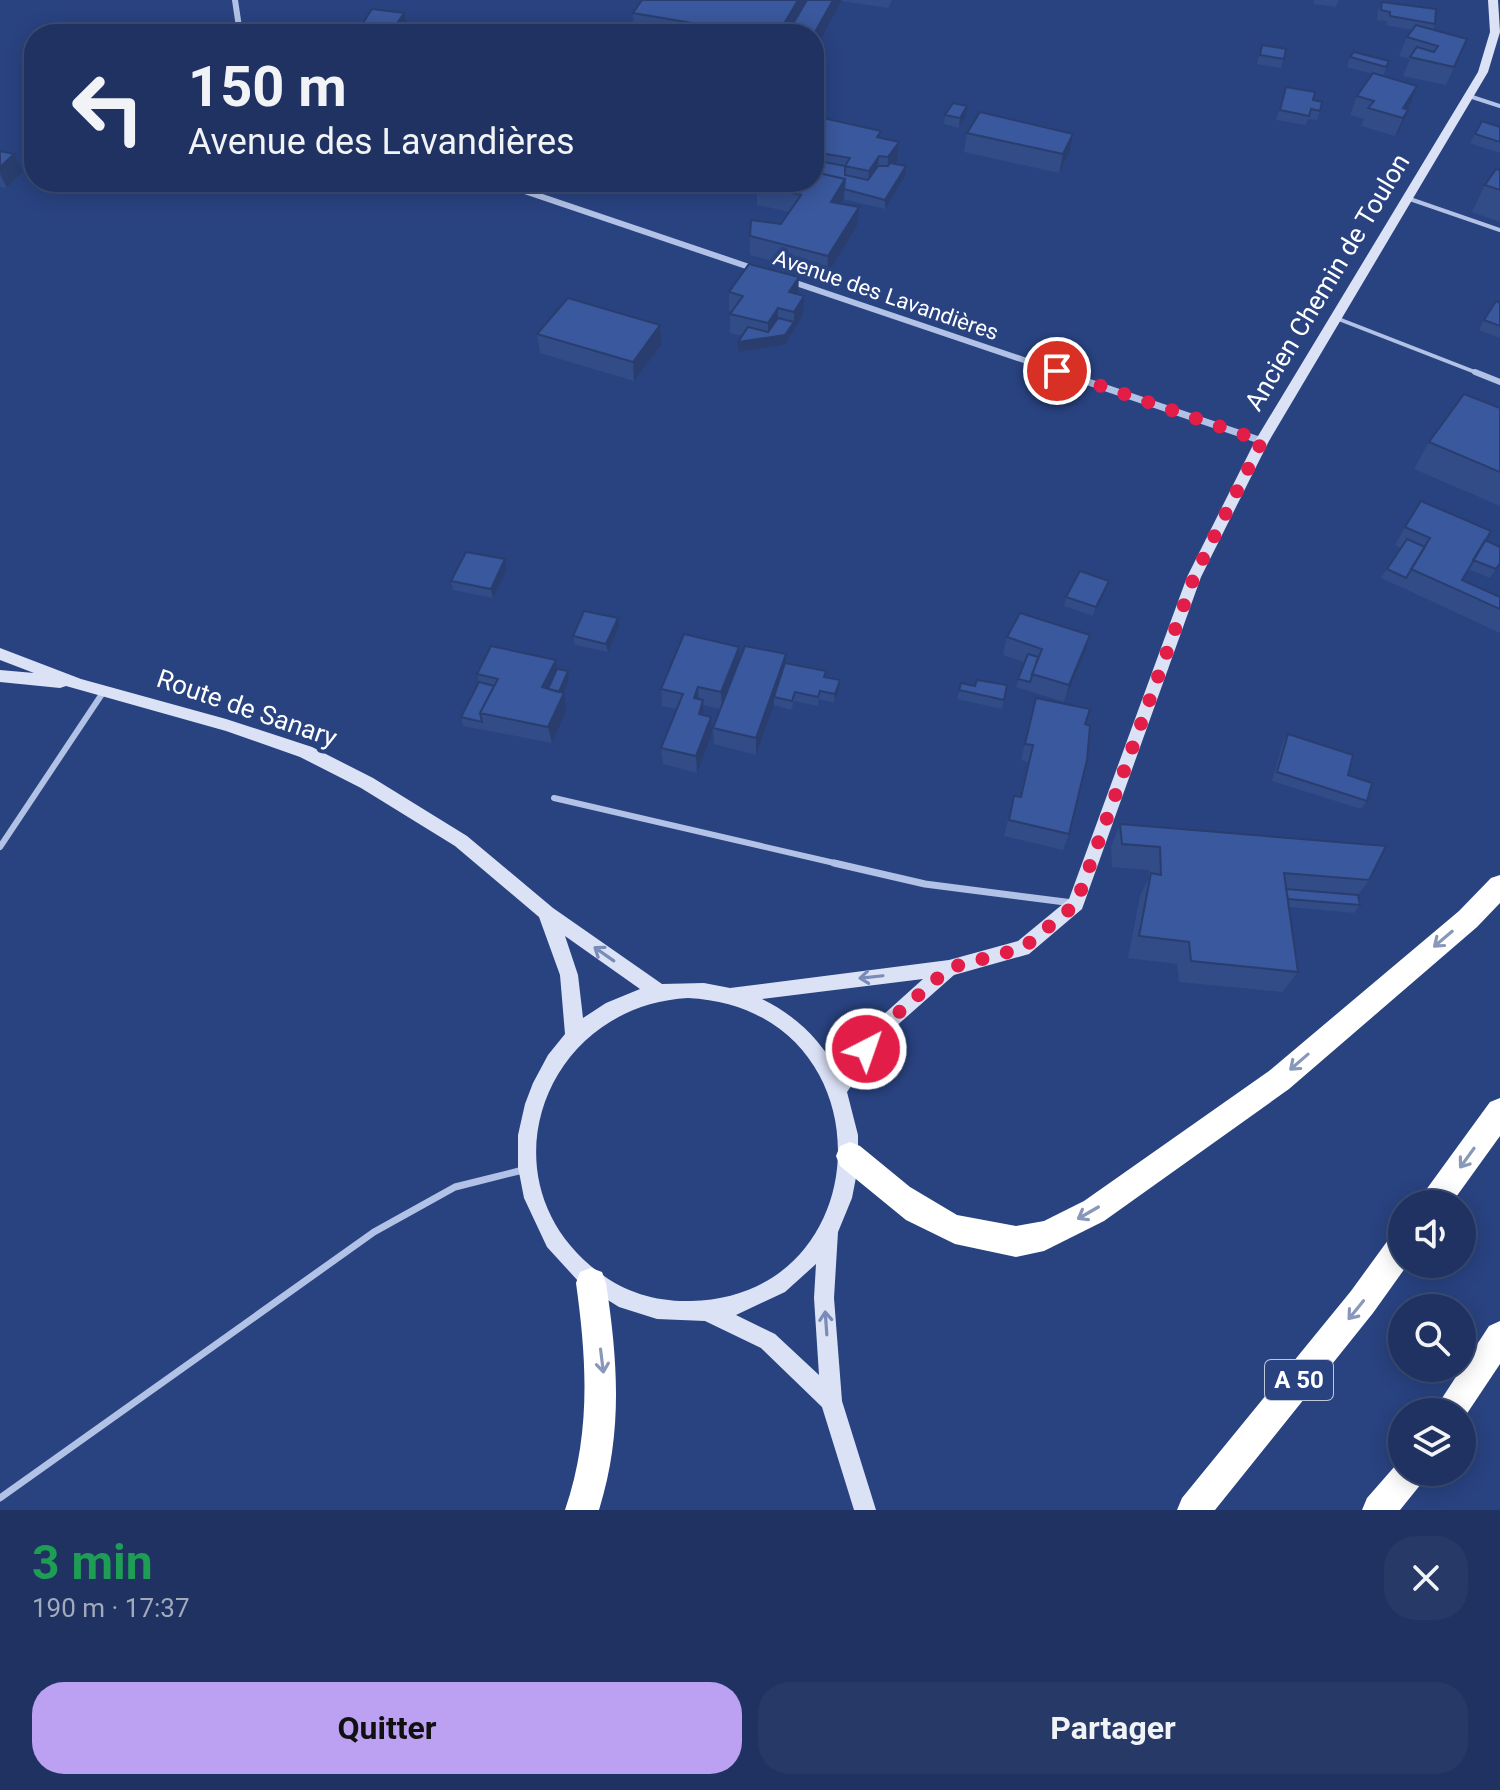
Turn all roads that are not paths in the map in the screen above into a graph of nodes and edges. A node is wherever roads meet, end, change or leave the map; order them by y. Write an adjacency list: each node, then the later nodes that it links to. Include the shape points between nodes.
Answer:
1 (235, 0): 3 (street)
2 (1493, 0): 4 (main road, Ancien Chemin de Toulon, via 1491,53)
3 (239, 24)
4 (1469, 96): 5 (lane); 7 (main road, Ancien Chemin de Toulon)
5 (1500, 106)
6 (528, 192): 9 (street, Avenue des Lavandières)
7 (1407, 198): 8 (lane); 11 (main road, Ancien Chemin de Toulon)
8 (1500, 230)
9 (768, 273)
10 (783, 279): 13 (street, Avenue des Lavandières)
11 (1336, 318): 12 (lane); 13 (main road, Ancien Chemin de Toulon)
12 (1500, 382)
13 (1262, 441): 21 (main road, Ancien Chemin de Toulon, via 1194,577)
14 (0, 654): 16 (main road, Route de Sanary)
15 (0, 676): 16 (main road, Route de Sanary)
16 (78, 684): 17 (main road, Route de Sanary)
17 (104, 691): 19 (lane); 22 (main road, Route de Sanary, via 306,752 461,841)
18 (554, 798): 21 (lane, via 925,884)
19 (0, 847)
20 (1500, 886): 29 (highway, one-way to 29, via 1279,1080 1062,1228 1025,1242 975,1237 891,1194)
21 (1076, 904): 23 (main road, via 1023,948)
22 (547, 913): 24 (main road, Route de Sanary, one-way to 22); 26 (main road, Route de Sanary, via 566,955 574,992)
23 (949, 968): 25 (main road, one-way to 25); 27 (main road, via 879,1030)
24 (661, 994): 25 (main road); 26 (main road, via 600,1018)
25 (732, 995): 27 (main road, via 766,1008 796,1028)
26 (574, 1039): 30 (main road, via 537,1095 528,1129)
27 (839, 1087): 29 (main road)
28 (1500, 1112): 31 (highway, one-way to 31)
29 (850, 1156): 32 (main road, via 844,1194)
30 (527, 1169): 34 (main road, via 530,1198 544,1230 564,1259); 40 (lane, via 455,1187 374,1232)
31 (1443, 1190)
32 (828, 1230): 35 (main road, via 796,1268 754,1297); 38 (main road, one-way to 32, via 824,1298)
33 (1388, 1266): 43 (highway, A 50, one-way to 43)
34 (591, 1283): 35 (main road, via 645,1308); 41 (highway, one-way to 41, via 604,1416)
35 (705, 1310): 38 (main road, via 768,1341)
36 (1500, 1337): 37 (highway)
37 (1459, 1398)
38 (831, 1401): 42 (main road)
39 (1398, 1486): 44 (highway)
40 (0, 1498)
41 (582, 1510)
42 (865, 1510)
43 (1194, 1510)
44 (1379, 1510)

